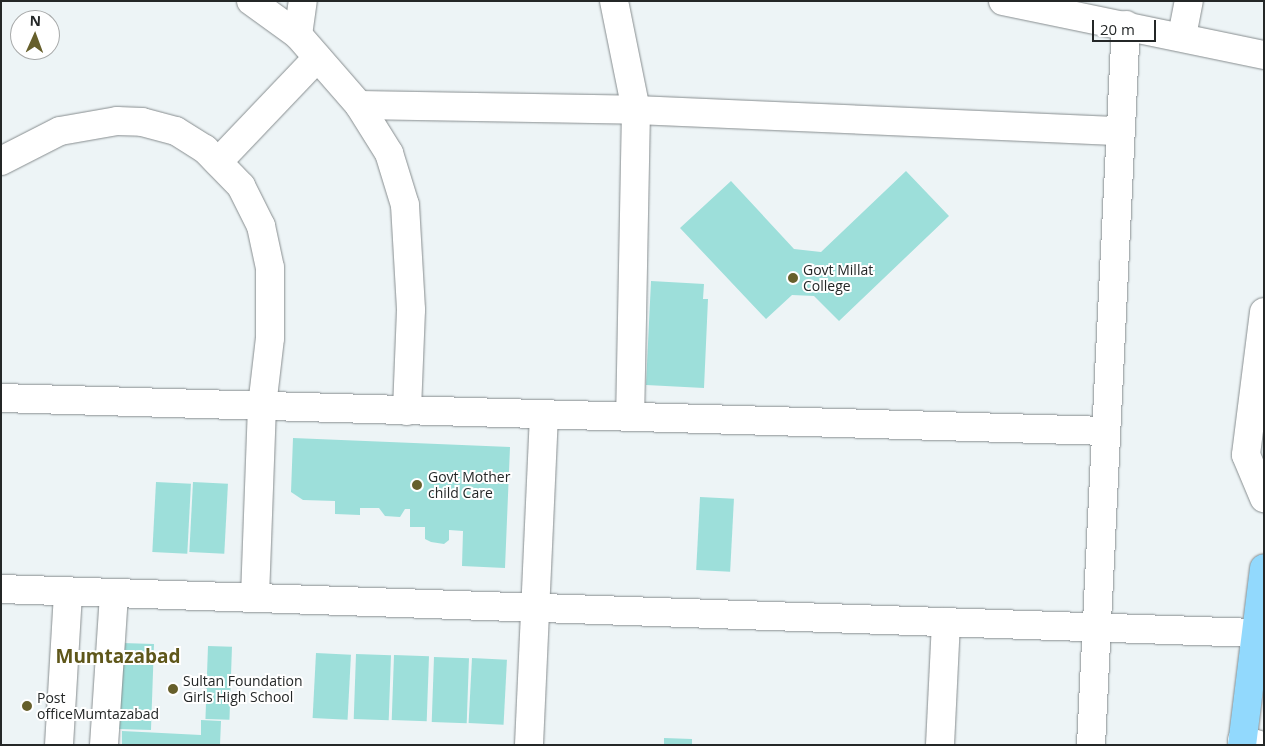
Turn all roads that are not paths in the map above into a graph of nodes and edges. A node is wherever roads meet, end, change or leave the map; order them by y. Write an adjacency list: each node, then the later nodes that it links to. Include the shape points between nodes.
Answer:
1 (251, 1): 7 (street)
2 (303, 1): 7 (street)
3 (614, 1): 12 (street)
4 (1004, 1): 6 (street)
5 (1189, 1): 8 (street)
6 (1126, 25): 8 (street); 13 (street)
7 (298, 35): 10 (street)
8 (1182, 36): 9 (street)
9 (1264, 55)
10 (317, 58): 11 (street); 15 (street)
11 (359, 105): 12 (street); 19 (street, via 389,154 405,205 411,310)
12 (636, 110): 13 (street); 21 (street)
13 (1120, 131): 22 (street)
14 (1, 162): 15 (street, via 60,131 117,121 142,122 176,130)
15 (218, 162): 18 (street, via 241,186 261,226 270,268 270,338)
16 (1264, 312): 23 (street, via 1246,455)
17 (1, 398): 18 (street)
18 (262, 406): 19 (street); 28 (street)
19 (407, 411): 20 (street)
20 (544, 414): 21 (street); 29 (street)
21 (630, 417): 22 (street)
22 (1105, 431): 31 (street)
23 (1264, 498)
24 (1264, 568): 32 (main road)
25 (1, 589): 26 (street)
26 (68, 592): 27 (street); 34 (street)
27 (114, 593): 28 (street); 35 (street)
28 (255, 598): 29 (street)
29 (535, 606): 30 (street); 36 (street)
30 (946, 622): 31 (street); 37 (street)
31 (1096, 627): 32 (street); 38 (street)
32 (1255, 633): 33 (main road)
33 (1248, 743)
34 (59, 745)
35 (104, 745)
36 (529, 745)
37 (940, 745)
38 (1091, 745)

